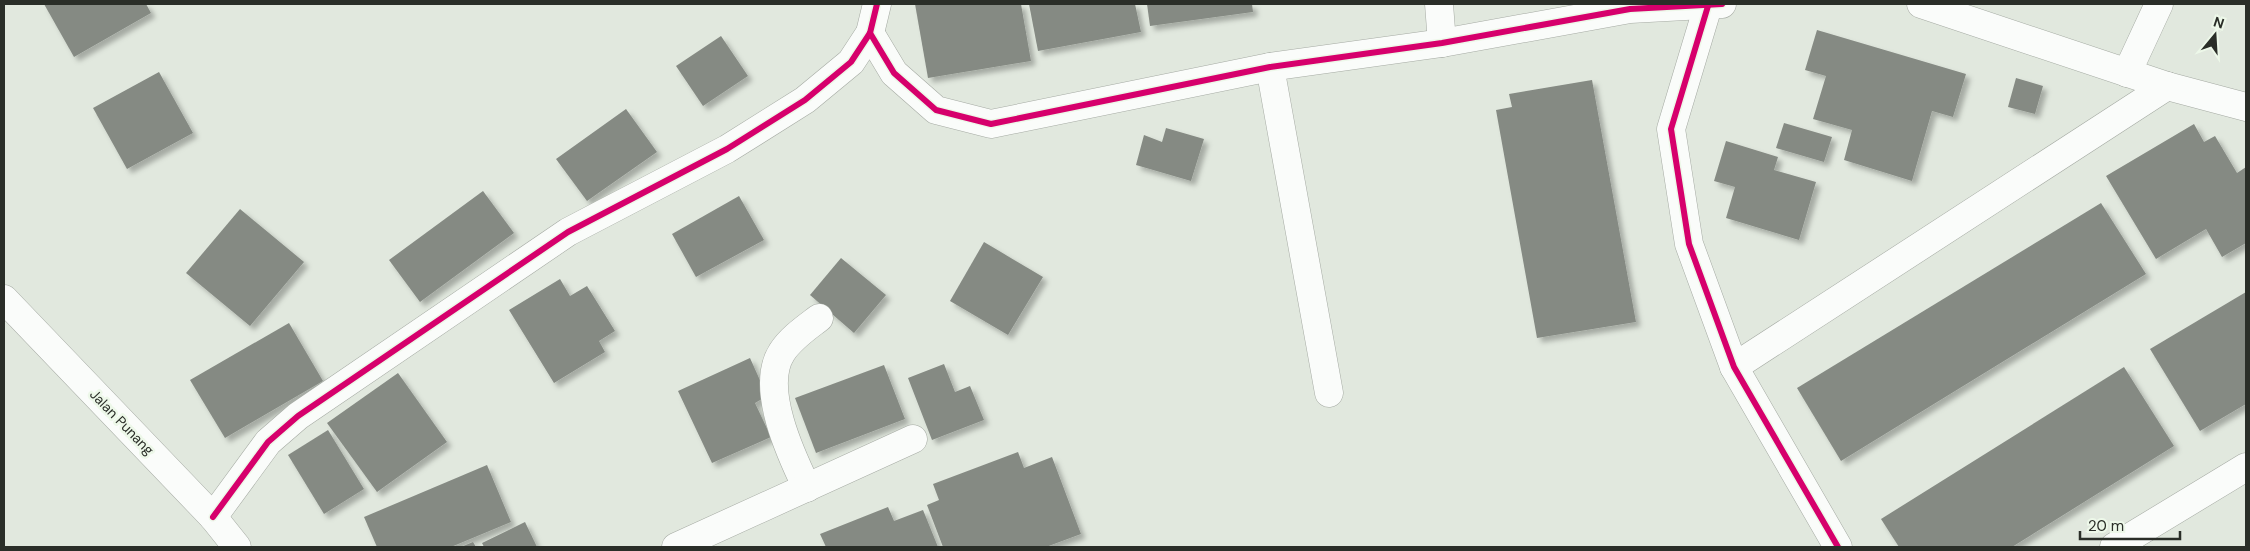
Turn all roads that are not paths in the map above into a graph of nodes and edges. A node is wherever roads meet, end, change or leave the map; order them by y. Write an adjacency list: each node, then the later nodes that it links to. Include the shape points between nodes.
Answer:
1 (877, 4): 6 (street)
2 (1439, 4): 7 (street)
3 (1920, 4): 9 (street)
4 (2158, 4): 9 (street)
5 (1715, 5): 7 (street, via 1630,9); 14 (street, via 1671,129 1690,244)
6 (870, 34): 8 (street, via 894,72 936,110 991,124); 19 (street, via 851,62 805,100 727,149 568,232 298,416 268,442)
7 (1442, 43): 8 (street)
8 (1270, 67): 15 (street)
9 (2127, 72): 10 (street)
10 (2167, 86): 11 (street); 14 (street)
11 (2246, 107)
12 (4, 299): 19 (street, Jalan Punang)
13 (819, 318): 18 (street, via 781,353 774,375 777,409 792,458)
14 (1734, 367): 22 (street)
15 (1328, 393)
16 (913, 439): 18 (street)
17 (2246, 467): 23 (street)
18 (807, 488): 21 (street)
19 (213, 518): 20 (street, Jalan Punang)
20 (238, 547)
21 (676, 547)
22 (1838, 547)
23 (2114, 547)

